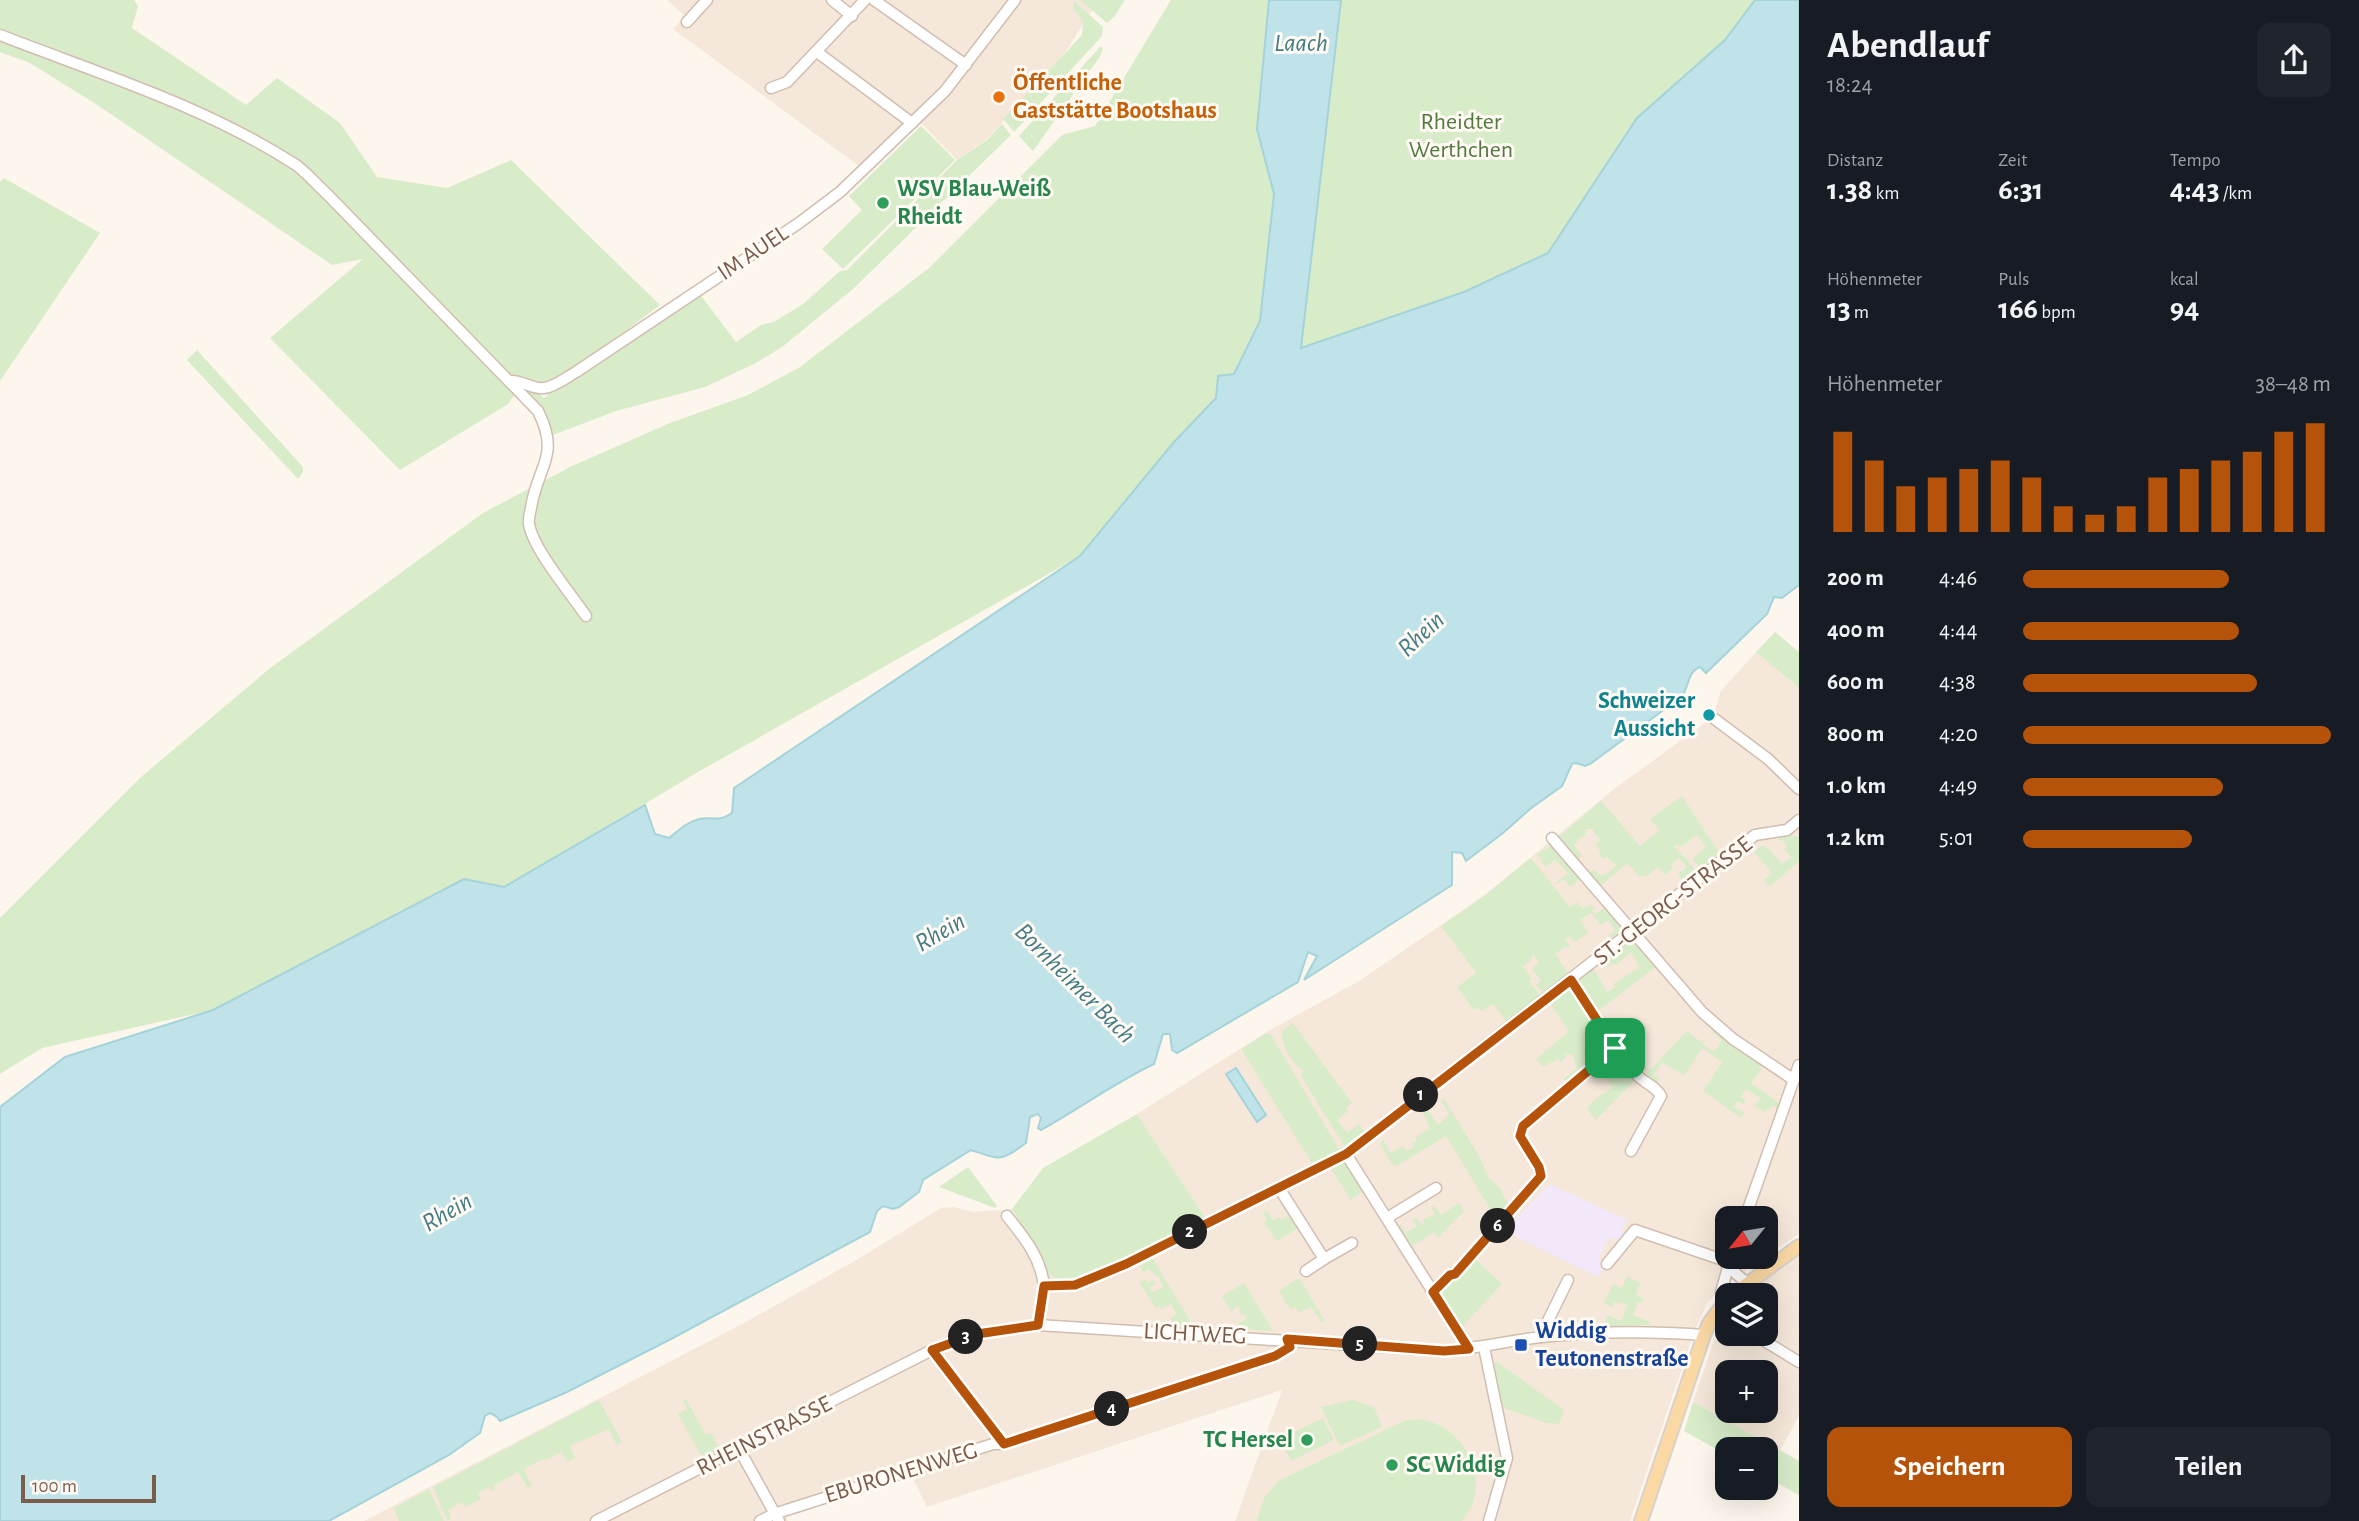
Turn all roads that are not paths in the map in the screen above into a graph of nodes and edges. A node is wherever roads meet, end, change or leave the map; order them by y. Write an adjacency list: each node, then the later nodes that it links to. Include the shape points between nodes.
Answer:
1 (706, 0): 7 (street)
2 (832, 0): 6 (street)
3 (865, 0): 6 (street)
4 (874, 0): 10 (street)
5 (1015, 0): 10 (street, IM AUEL)
6 (852, 16): 9 (street)
7 (687, 22)
8 (0, 35): 13 (street, via 147,89 298,166)
9 (817, 52): 11 (street, via 787,82); 12 (street)
10 (966, 65): 12 (street, IM AUEL)
11 (771, 88)
12 (912, 123): 13 (street, IM AUEL, via 834,197 576,372 544,388)
13 (510, 381): 14 (street, via 538,411 549,441 529,524 537,546)
14 (586, 615)
15 (1712, 717): 16 (street)
16 (1799, 789)
17 (1799, 820): 19 (street, ST.-GEORG-STRASSE, via 1787,830 1755,835)
18 (1552, 838): 19 (street)
19 (1632, 931): 20 (street, ST.-GEORG-STRASSE); 23 (street, via 1702,1012)
20 (1571, 980): 21 (street); 25 (street, ST.-GEORG-STRASSE)
21 (1615, 1048): 24 (street, via 1661,1096); 41 (street, via 1523,1126 1520,1136 1541,1176 1473,1255)
22 (1799, 1065): 23 (street)
23 (1794, 1080): 28 (street)
24 (1631, 1151)
25 (1346, 1154): 26 (street, ST.-GEORG-STRASSE); 30 (street)
26 (1279, 1188): 34 (street); 40 (street, ST.-GEORG-STRASSE, via 1126,1264 1075,1285)
27 (1436, 1188): 30 (street)
28 (1749, 1206)
29 (1006, 1216): 40 (street, via 1040,1265)
30 (1387, 1218): 41 (street)
31 (1352, 1243): 34 (street)
32 (1799, 1245): 39 (main road)
33 (1715, 1257): 35 (street, via 1635,1230)
34 (1324, 1259): 37 (street)
35 (1607, 1264)
36 (1735, 1269): 39 (street)
37 (1306, 1271)
38 (1568, 1280): 45 (street)
39 (1746, 1283)
40 (1044, 1286): 43 (street)
41 (1433, 1292): 49 (street)
42 (1715, 1320): 44 (main road)
43 (1038, 1325): 46 (street, LICHTWEG); 50 (street, LICHTWEG, via 977,1334)
44 (1704, 1335): 45 (street, LICHTWEG); 58 (main road)
45 (1540, 1337): 48 (street, LICHTWEG)
46 (1287, 1339): 49 (street, LICHTWEG); 52 (street, EBURONENWEG, via 1290,1347 1275,1356)
47 (1773, 1346): 51 (street)
48 (1484, 1347): 49 (street, LICHTWEG); 57 (street, via 1507,1458)
49 (1469, 1349)
50 (932, 1350): 52 (street); 53 (street, RHEINSTRASSE)
51 (1799, 1362)
52 (1004, 1444): 54 (street, EBURONENWEG, via 939,1460)
53 (739, 1449): 54 (street); 55 (street, RHEINSTRASSE)
54 (776, 1517): 56 (street, EBURONENWEG)
55 (596, 1521)
56 (760, 1521)
57 (1489, 1521)
58 (1641, 1521)

